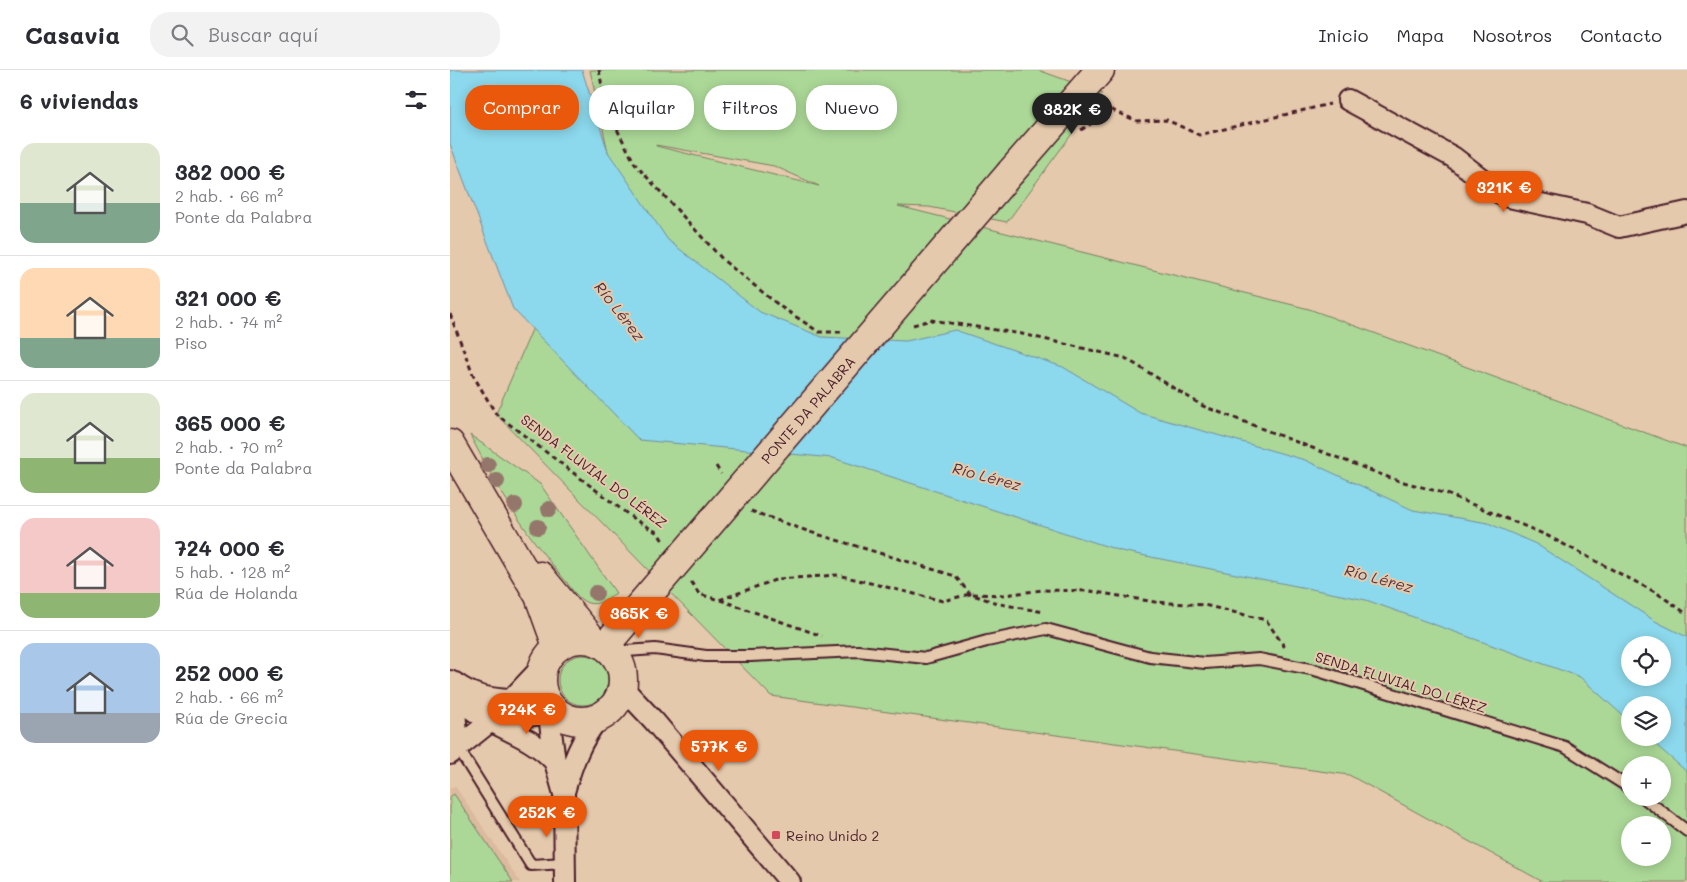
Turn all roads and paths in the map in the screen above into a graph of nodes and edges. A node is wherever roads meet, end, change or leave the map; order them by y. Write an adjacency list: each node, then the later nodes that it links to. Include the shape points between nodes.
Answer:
1 (599, 70): 8 (path, via 606,108 635,164 724,261 781,307 819,332)
2 (1100, 70): 20 (street, PONTE DA PALABRA, bridge)
3 (1348, 100): 4 (path, via 1199,134 1167,120 1137,121 1112,110); 5 (street, via 1452,157 1504,196 1587,214 1619,227)
4 (1080, 131)
5 (1687, 212)
6 (450, 314): 14 (path, SENDA FLUVIAL DO LÉREZ, via 473,375 496,414 634,519 658,533)
7 (909, 329): 18 (path, via 914,324 931,320 1022,334 1125,358 1203,406 1393,479 1447,494 1546,535 1657,593)
8 (846, 332)
9 (450, 444): 12 (street)
10 (716, 466): 11 (path)
11 (726, 480)
12 (483, 504): 20 (street); 21 (street, via 539,596)
13 (746, 509): 16 (path, via 955,576)
14 (668, 548)
15 (688, 578): 17 (path, via 698,594)
16 (970, 594): 17 (path, SENDA FLUVIAL DO LÉREZ, via 943,601 838,575 778,579); 22 (path, SENDA FLUVIAL DO LÉREZ, via 1090,591 1204,606 1266,620)
17 (719, 600): 19 (path)
18 (1687, 614)
19 (824, 637)
20 (603, 646): 21 (street, via 580,638); 22 (lane, via 706,656 858,652 926,658 1046,629 1150,657 1205,663 1259,659); 25 (street, via 621,668)
21 (550, 657): 26 (street); 27 (street, via 541,689)
22 (1297, 666): 32 (lane, SENDA FLUVIAL DO LÉREZ, via 1565,747)
23 (450, 680): 26 (street, via 468,693); 29 (street, via 461,700)
24 (450, 687): 30 (street, via 455,710)
25 (622, 687): 28 (street, via 611,709); 37 (street)
26 (511, 700): 29 (street)
27 (552, 708): 28 (street, via 575,720); 29 (street, via 542,714); 31 (street, via 550,723)
28 (600, 716): 33 (street, via 573,760)
29 (491, 721): 30 (street); 31 (street, via 527,738)
30 (454, 751): 36 (lane, via 531,865)
31 (556, 762): 33 (street)
32 (1621, 782)
33 (564, 794): 36 (street)
34 (1654, 806): 35 (lane)
35 (1687, 831)
36 (565, 872)
37 (790, 882)

